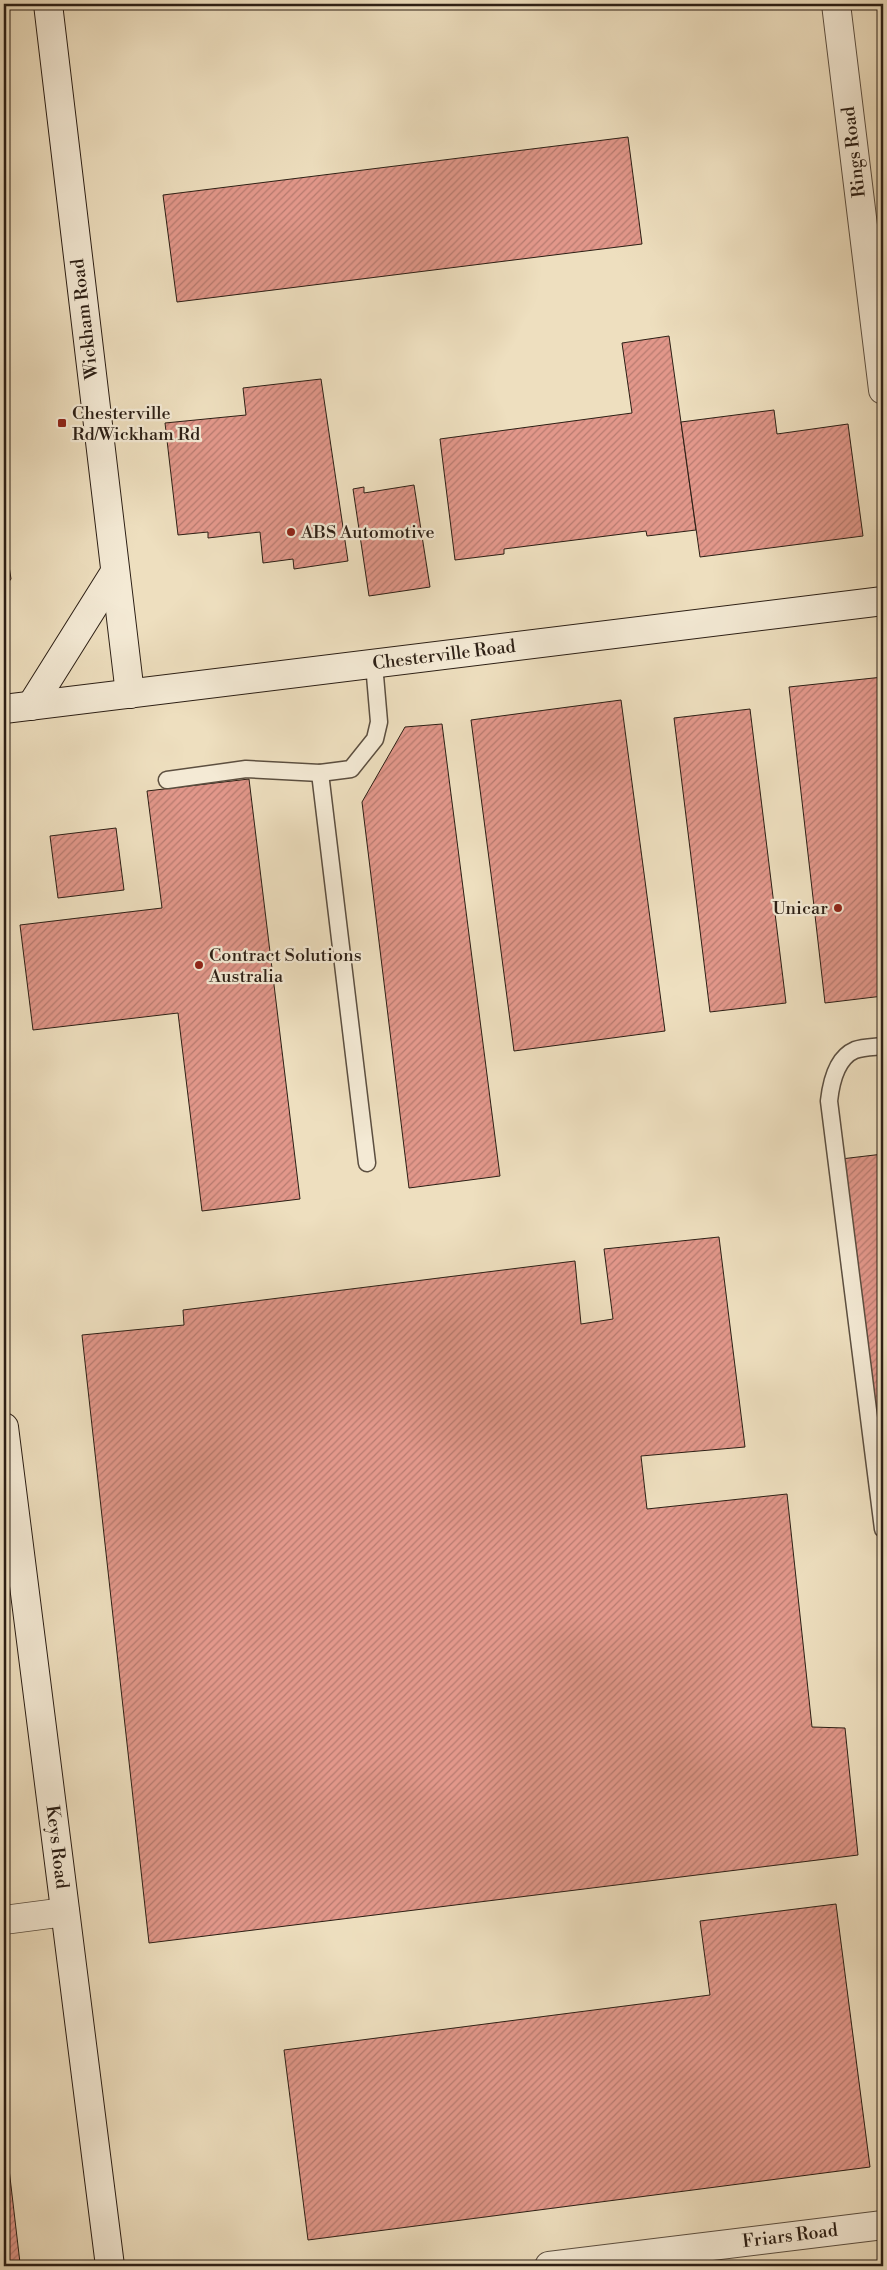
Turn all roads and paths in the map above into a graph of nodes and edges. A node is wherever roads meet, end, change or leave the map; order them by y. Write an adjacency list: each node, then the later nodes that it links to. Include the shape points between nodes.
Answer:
1 (48, 4): 4 (main road, Wickham Road)
2 (836, 4): 3 (main road, Rings Road)
3 (883, 390)
4 (115, 572): 7 (main road, Wickham Road); 8 (main road)
5 (883, 601): 6 (main road, Chesterville Road)
6 (374, 664): 7 (main road, Chesterville Road); 9 (lane, via 379,722 375,740 351,769)
7 (130, 694): 8 (main road, Chesterville Road)
8 (14, 713)
9 (320, 774): 10 (lane, via 246,769); 12 (lane)
10 (167, 780)
11 (883, 1046): 14 (lane, via 856,1050 842,1060 829,1102)
12 (367, 1163)
13 (4, 1427): 15 (main road, Keys Road)
14 (883, 1529)
15 (65, 1912): 16 (main road); 18 (main road, Keys Road)
16 (4, 1920)
17 (883, 2225): 19 (main road, Friars Road)
18 (110, 2266)
19 (549, 2266)

